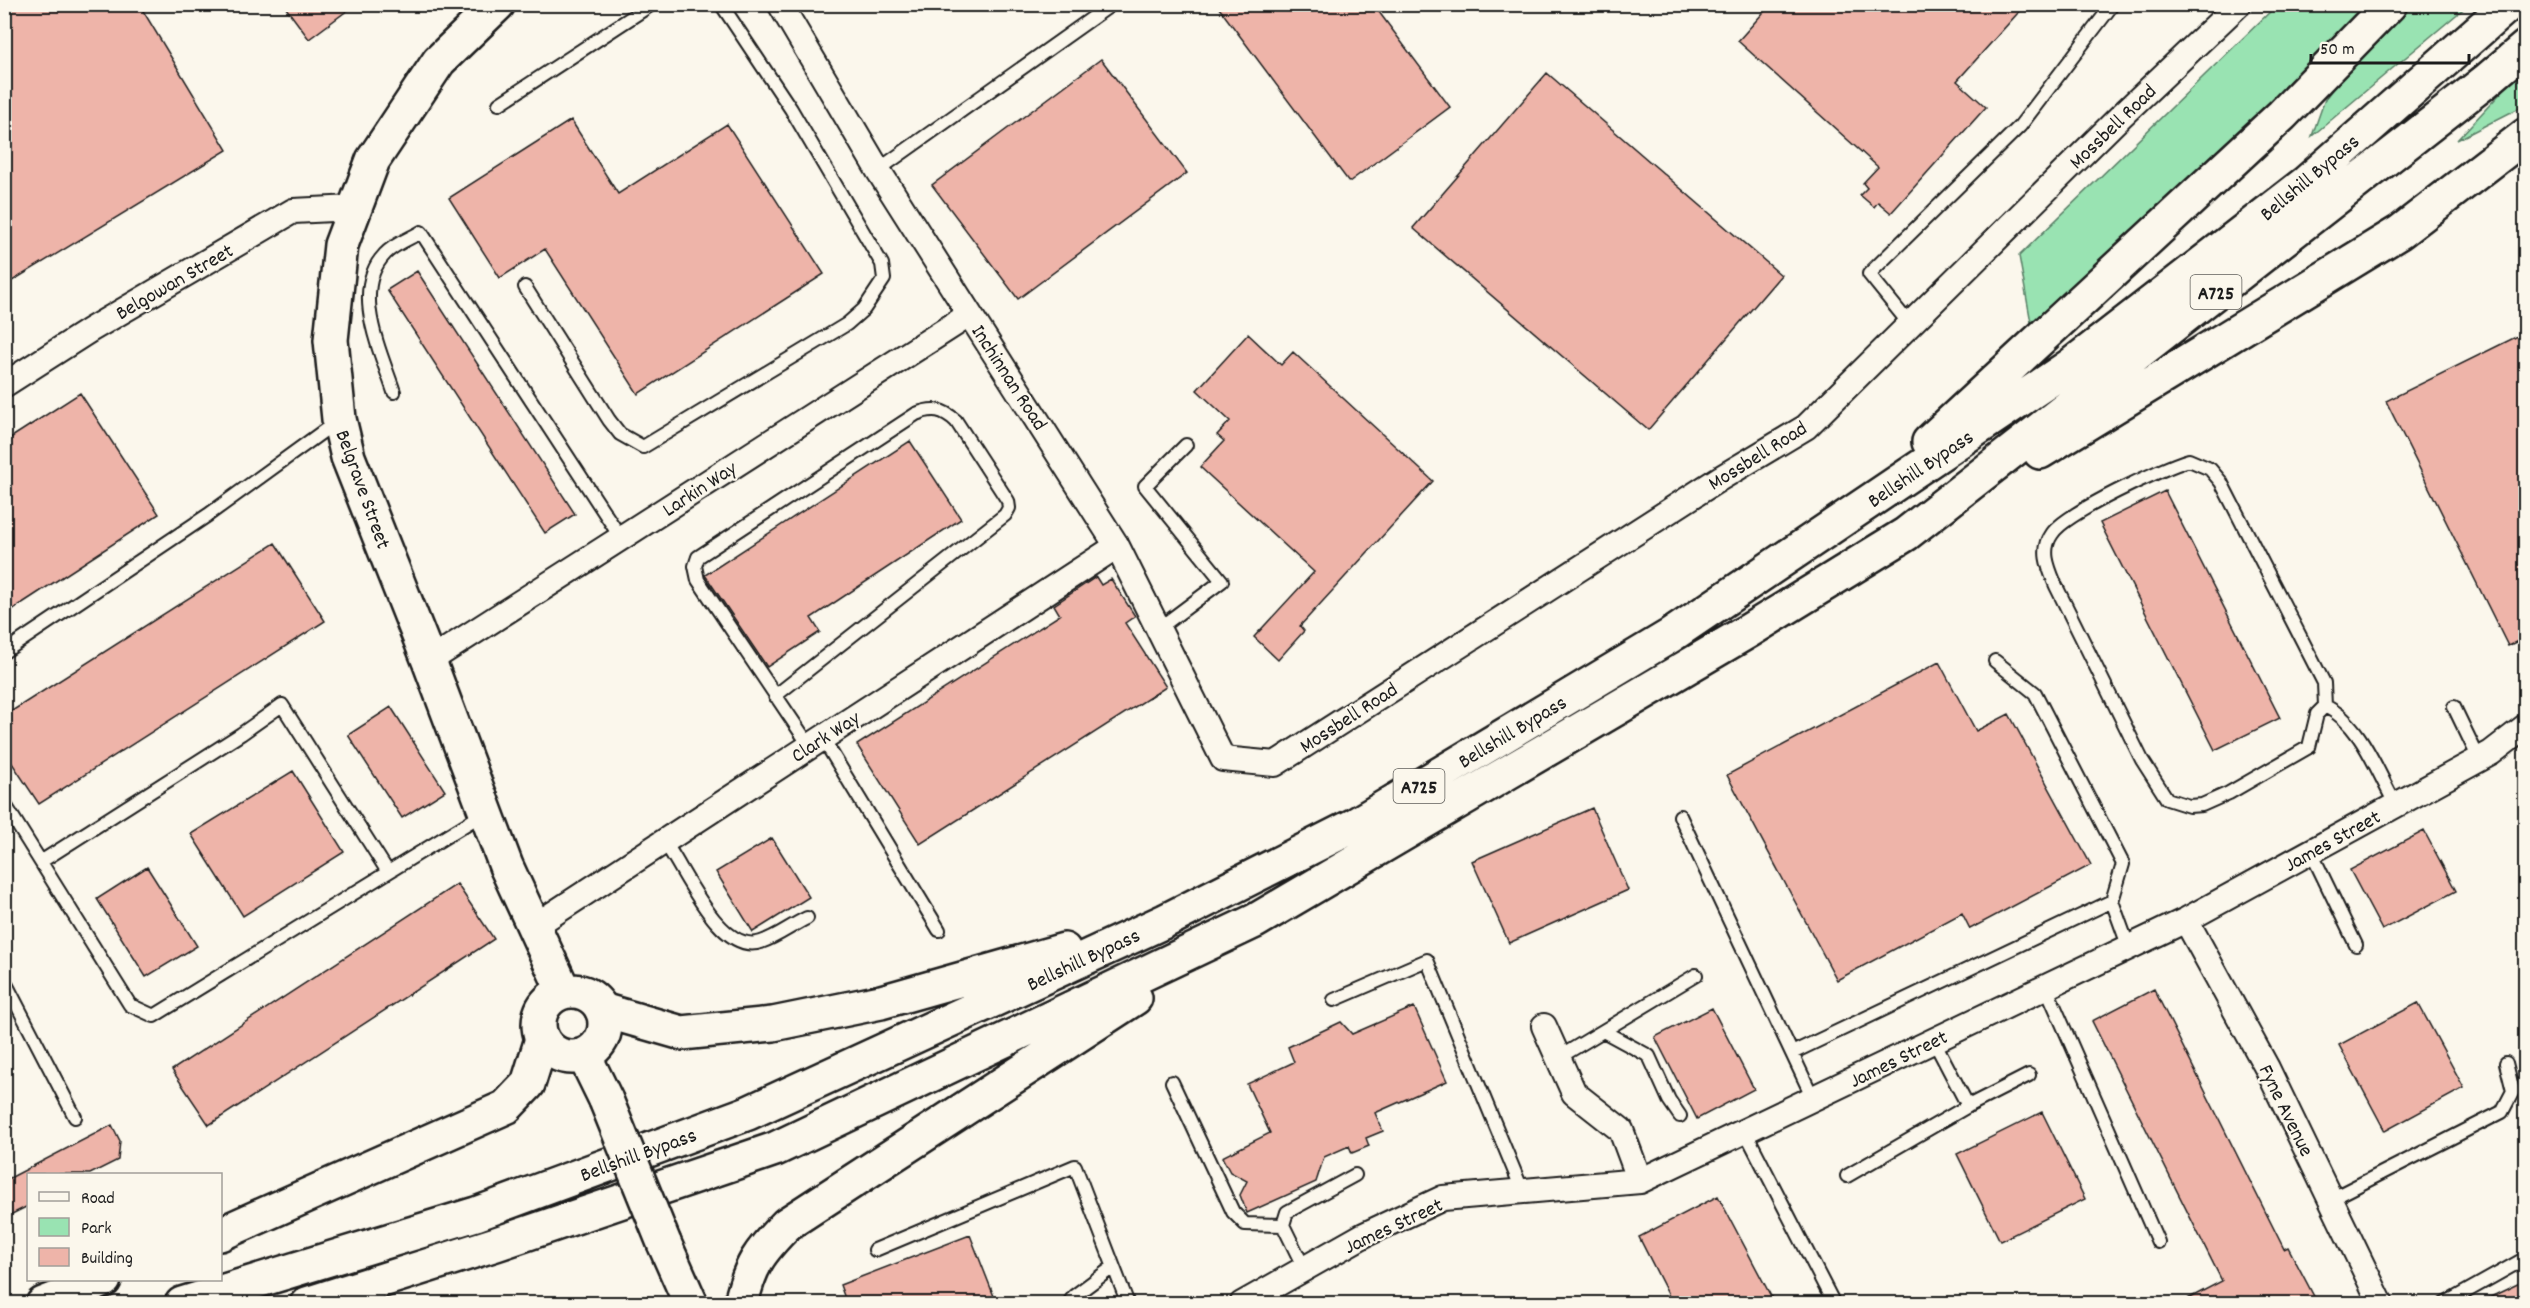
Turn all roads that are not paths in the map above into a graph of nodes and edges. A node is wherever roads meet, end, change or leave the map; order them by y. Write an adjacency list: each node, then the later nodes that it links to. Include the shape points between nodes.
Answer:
1 (498, 4): 14 (main road, Belgrave Street, via 439,61 373,160)
2 (652, 4): 11 (lane)
3 (721, 4): 15 (lane, via 791,110 882,264 884,279 874,295 847,324 643,447 620,434 609,420)
4 (780, 4): 13 (street, Inchinnan Road)
5 (1112, 4): 13 (lane)
6 (2114, 4): 17 (lane, via 2020,126 1869,274)
7 (2239, 4): 17 (street, Mossbell Road)
8 (2390, 4): 22 (main road, via 2282,115)
9 (2509, 4): 22 (main road, Bellshill Bypass / A725, via 2307,182 2070,366)
10 (2526, 47): 23 (main road, Bellshill Bypass / A725)
11 (500, 104)
12 (2526, 135): 23 (main road, A725, via 2400,232)
13 (878, 170): 16 (street, Inchinnan Road)
14 (353, 208): 18 (street, Belgowan Street, via 293,211); 20 (main road, Belgrave Street, via 341,245 331,340)
15 (525, 287)
16 (969, 315): 24 (street, Larkin Way); 25 (street, Inchinnan Road)
17 (1911, 326): 35 (street, Mossbell Road, via 1806,427 1275,764)
18 (4, 385)
19 (394, 392): 24 (lane, via 371,320 369,285 385,254 422,232)
20 (339, 419): 27 (lane, via 208,514); 29 (main road, Belgrave Street, via 348,457)
21 (1186, 445): 26 (lane, via 1145,486 1222,581)
22 (1849, 516): 48 (main road, Bellshill Bypass / A725, via 1670,636 1355,825)
23 (1906, 534): 49 (main road, Bellshill Bypass / A725)
24 (621, 538): 29 (street, Larkin Way)
25 (1117, 546): 26 (street, Inchinnan Road); 34 (street, Clark Way)
26 (1158, 629): 35 (street, Inchinnan Road)
27 (4, 652)
28 (1995, 661): 45 (lane, via 2035,693 2123,864)
29 (429, 662): 39 (main road, Belgrave Street)
30 (776, 696): 30 (lane, via 698,580 698,557 916,414 930,408 947,413 956,421 1010,508); 34 (lane)
31 (2325, 706): 31 (lane, via 2318,714 2309,747 2208,802 2189,806 2167,799 2142,760 2056,586 2047,564 2046,549 2052,533 2093,504 2178,463 2189,460 2210,469 2221,482 2313,660 2324,683); 38 (lane, via 2339,713 2354,730)
32 (2454, 707): 36 (lane)
33 (2526, 726): 36 (street, James Street)
34 (816, 741): 41 (street, Clark Way); 51 (lane)
35 (1223, 759)
36 (2479, 759): 38 (street, James Street)
37 (4, 803): 43 (lane)
38 (2396, 805): 42 (street, James Street)
39 (487, 811): 44 (lane); 50 (main road, Belgrave Street)
40 (1680, 816): 64 (lane)
41 (663, 840): 46 (lane, via 710,916 737,941 760,943); 50 (street, Clark Way)
42 (2311, 852): 47 (street, James Street); 52 (lane)
43 (42, 861): 44 (lane, via 130,1005 154,1016); 44 (lane, via 282,705)
44 (388, 872)
45 (2112, 901): 53 (lane); 64 (lane)
46 (807, 918)
47 (2186, 920): 53 (street, James Street); 79 (street, Fyne Avenue, via 2267,1068)
48 (1165, 921): 59 (main road, via 881,1002 772,1024 682,1033); 90 (main road, Bellshill Bypass / A725, via 748,1113 476,1214)
49 (1255, 921): 83 (main road, Bellshill Bypass / A725, via 775,1149); 94 (main road, via 787,1224 762,1249 747,1274)
50 (533, 927): 57 (main road, Belgrave Street)
51 (939, 930)
52 (2356, 945)
53 (2129, 948): 56 (street, James Street)
54 (1696, 975): 61 (lane)
55 (4, 980): 73 (lane)
56 (2046, 987): 63 (street, James Street); 82 (lane)
57 (564, 992): 59 (main road, via 586,994); 62 (main road, via 542,1010)
58 (1334, 1000): 78 (lane, via 1427,960)
59 (602, 1010): 65 (main road, via 605,1020 600,1041)
60 (1544, 1026): 66 (street)
61 (1603, 1031): 66 (lane); 72 (lane, via 1649,1056)
62 (542, 1039): 65 (main road, via 556,1053); 81 (main road, via 528,1084 506,1107)
63 (1934, 1041): 70 (street, James Street); 71 (lane)
64 (1792, 1053): 70 (lane)
65 (584, 1055): 93 (main road, bridge)
66 (1558, 1058): 77 (street, via 1574,1093 1621,1130)
67 (2506, 1063): 79 (lane, via 2513,1091 2502,1112)
68 (2029, 1075): 71 (lane)
69 (1172, 1082): 80 (lane, via 1233,1212 1245,1224)
70 (1813, 1098): 74 (street, James Street)
71 (1968, 1106): 76 (lane)
72 (1680, 1116)
73 (75, 1117)
74 (1746, 1131): 77 (street, James Street); 98 (lane)
75 (1355, 1175): 80 (lane, via 1293,1207)
76 (1847, 1176)
77 (1641, 1181): 78 (street, James Street)
78 (1523, 1192): 87 (street, James Street, via 1443,1198)
79 (2331, 1199): 99 (street, Fyne Avenue)
80 (1283, 1225): 87 (lane)
81 (222, 1233)
82 (2158, 1242)
83 (496, 1244): 91 (main road, Bellshill Bypass / A725); 92 (main road)
84 (875, 1250): 86 (lane, via 1075,1166)
85 (2526, 1257): 100 (lane)
86 (1113, 1267): 95 (lane); 96 (lane)
87 (1304, 1268): 97 (street, James Street)
88 (101, 1281): 89 (main road)
89 (43, 1304)
90 (182, 1304)
91 (307, 1304)
92 (364, 1304)
93 (691, 1304)
94 (741, 1304)
95 (1068, 1304)
96 (1128, 1304)
97 (1242, 1304)
98 (1834, 1304)
99 (2381, 1304)
100 (2444, 1304)

